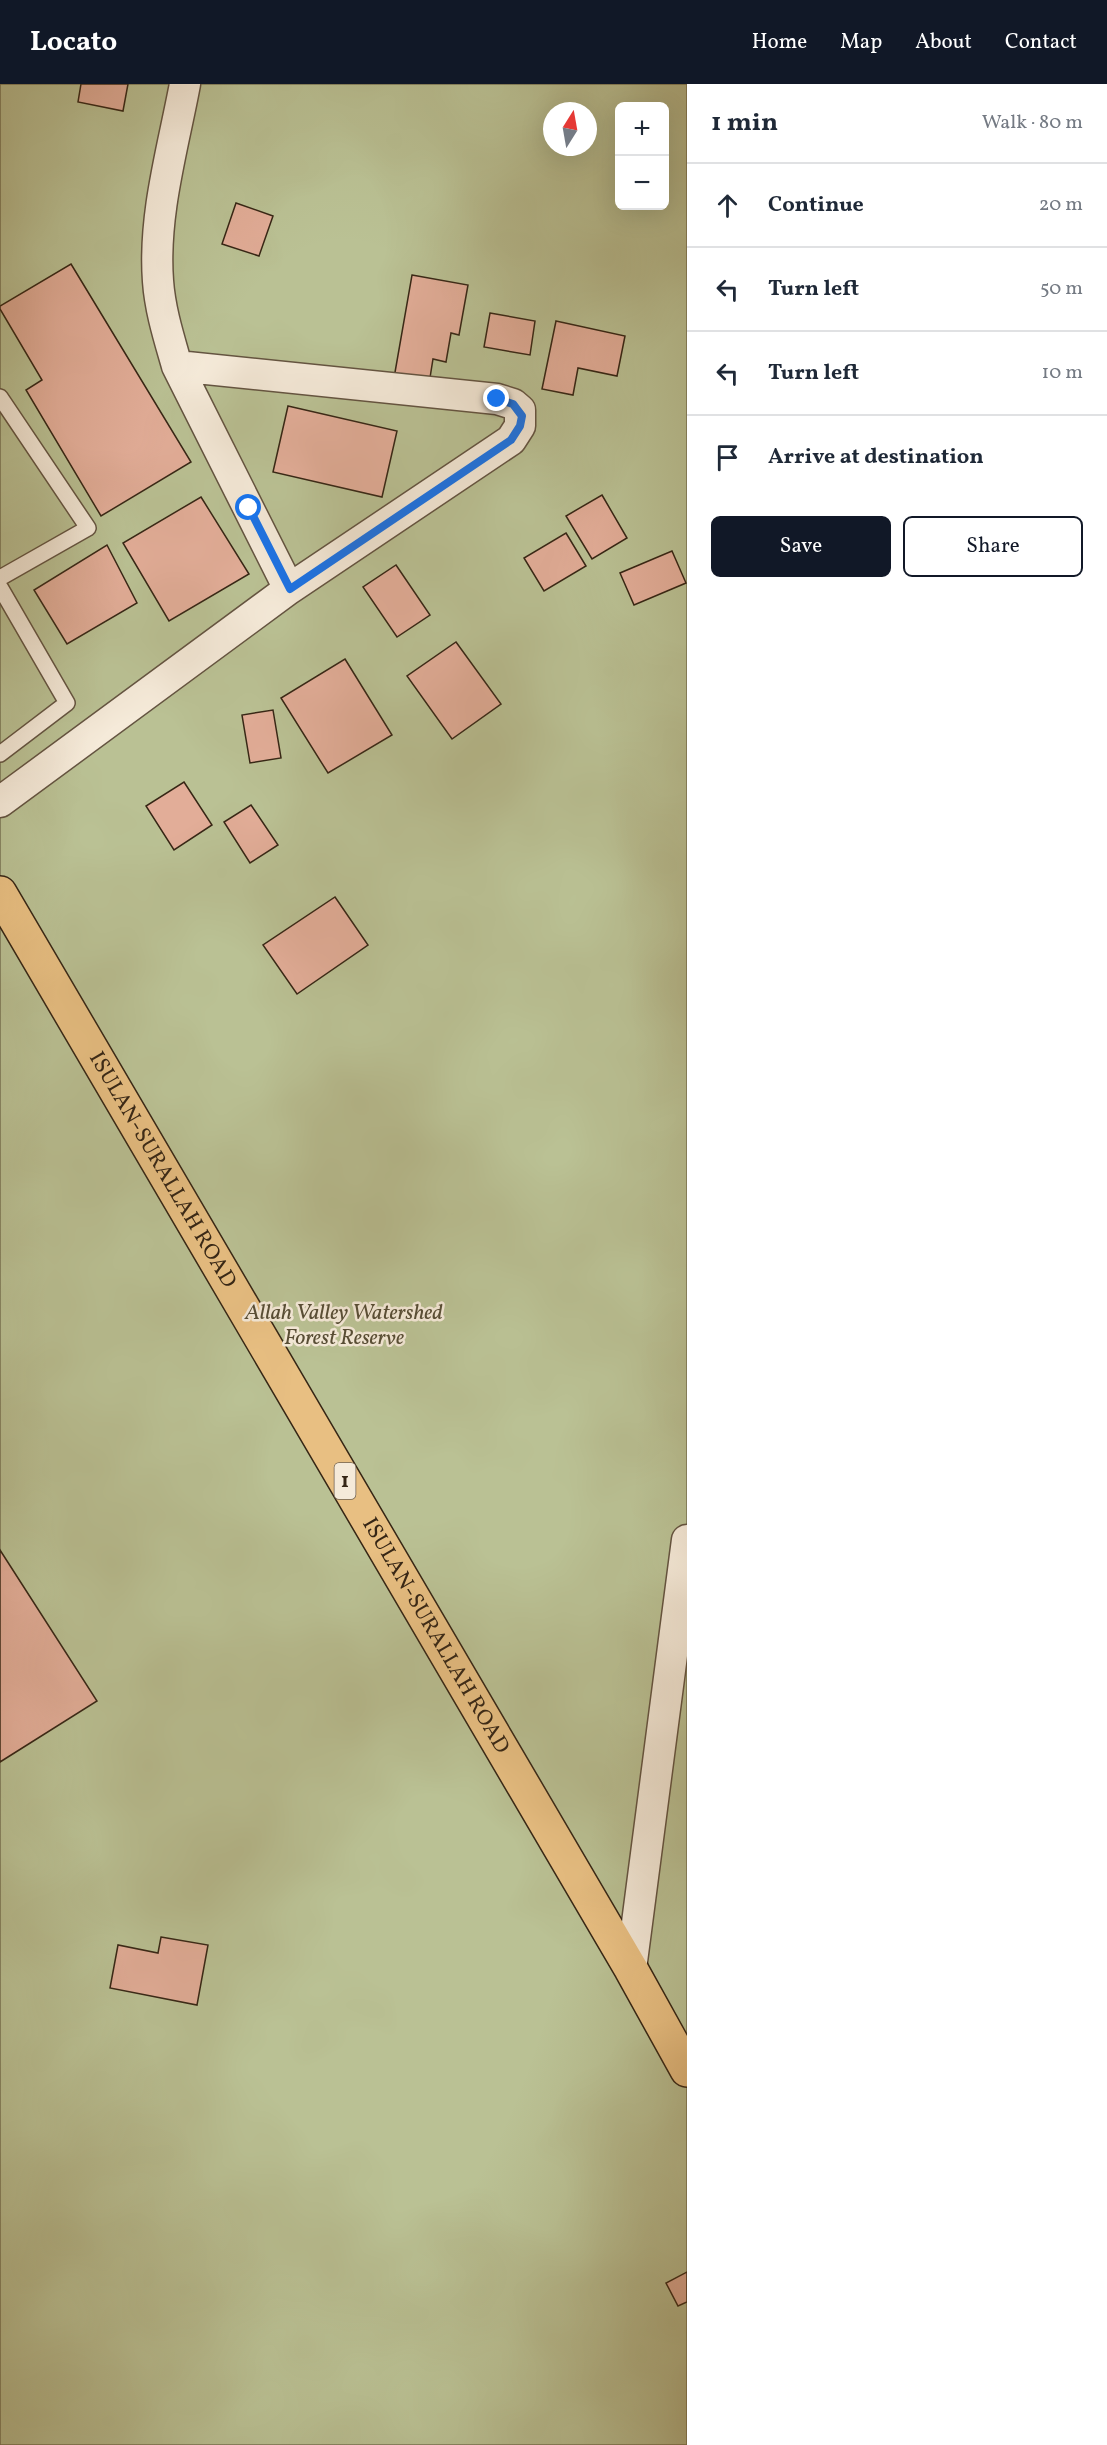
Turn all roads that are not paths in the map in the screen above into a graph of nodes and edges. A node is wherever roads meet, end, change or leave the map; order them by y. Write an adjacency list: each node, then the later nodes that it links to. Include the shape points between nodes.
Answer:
1 (184, 84): 2 (street, via 158,228 158,281)
2 (177, 366): 6 (street); 6 (street, via 497,399 520,410 520,426 511,440)
3 (0, 397): 4 (lane, via 88,528)
4 (0, 578)
5 (0, 587): 7 (lane, via 67,703)
6 (290, 589): 8 (street)
7 (0, 754)
8 (0, 802)
9 (0, 893): 11 (highway, ISULAN-SURALLAH ROAD / 1)
10 (687, 1540): 11 (street)
11 (631, 1969): 12 (highway, ISULAN-SURALLAH ROAD / 1)
12 (687, 2070)

